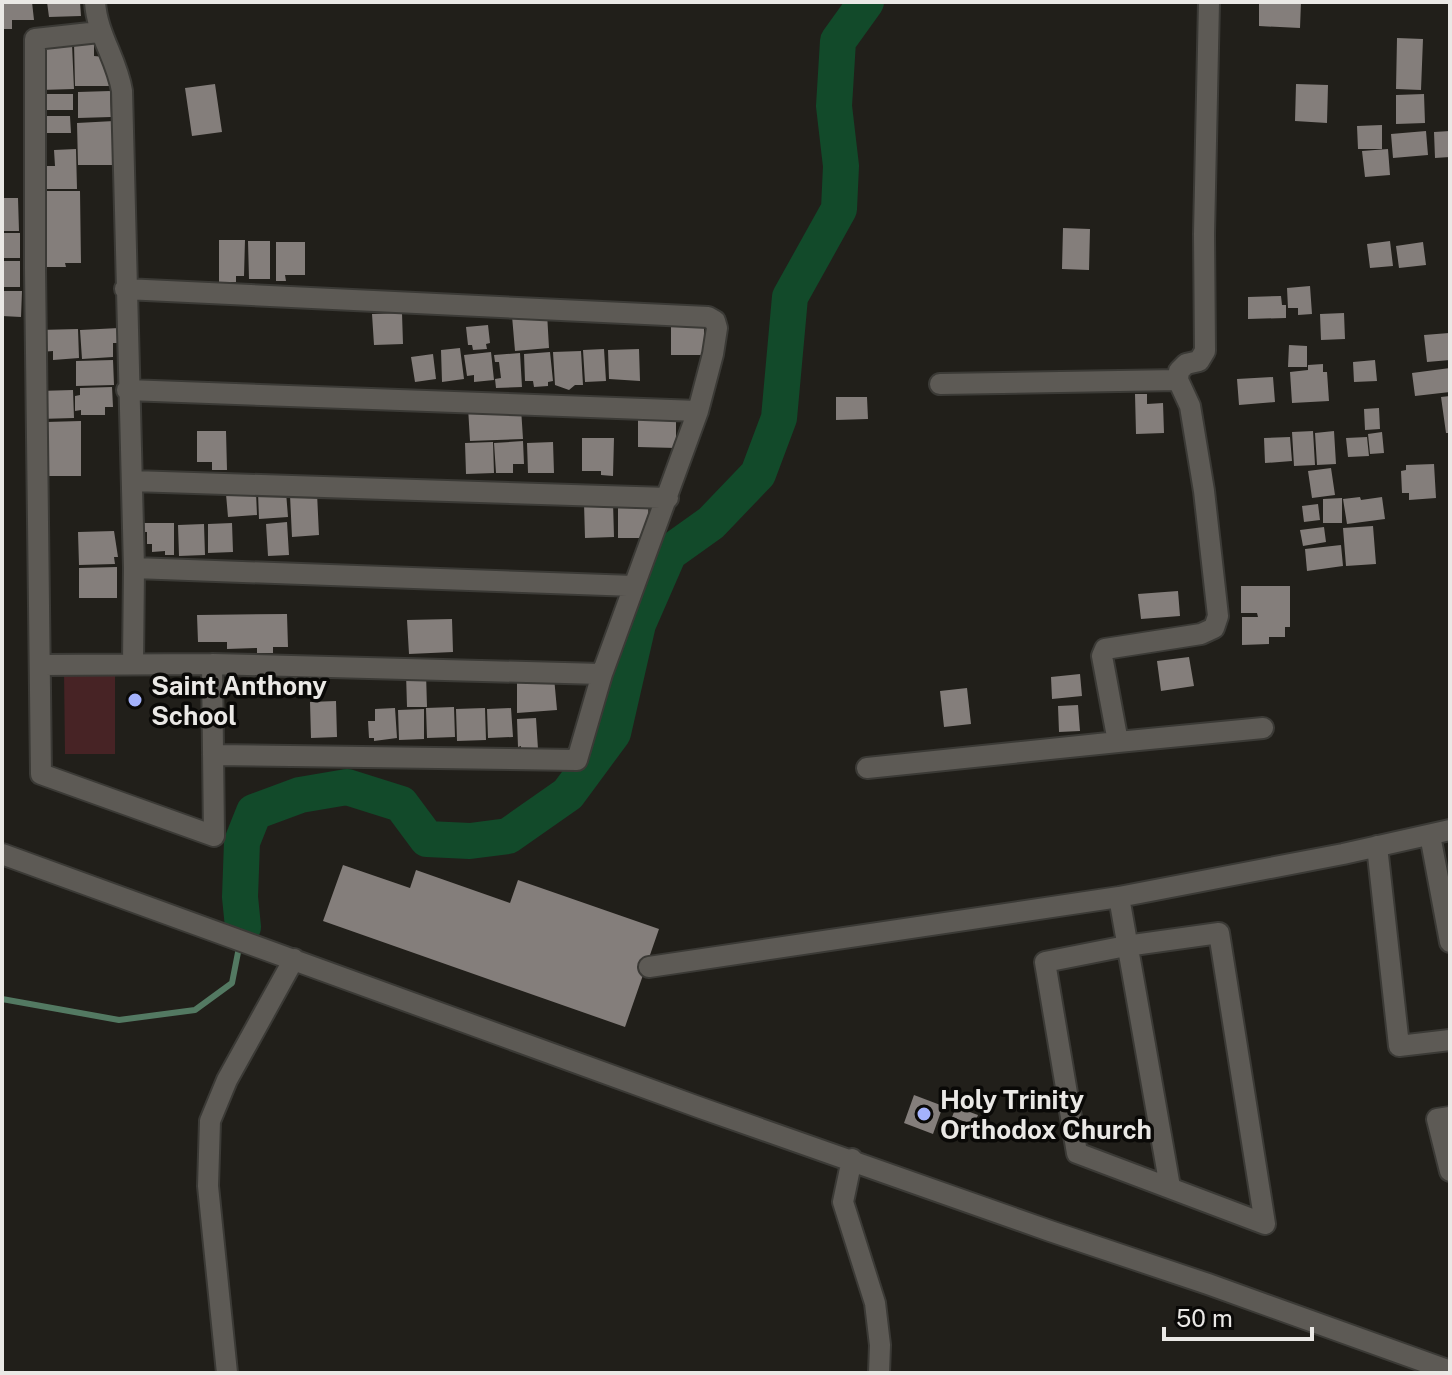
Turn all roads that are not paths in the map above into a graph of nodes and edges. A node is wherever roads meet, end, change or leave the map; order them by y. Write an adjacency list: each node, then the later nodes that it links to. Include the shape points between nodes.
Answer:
1 (95, 2): 3 (street)
2 (1209, 2): 5 (street, via 1205,351 1199,361 1179,371)
3 (99, 32): 4 (street, via 122,91); 15 (street, via 35,39)
4 (125, 289): 7 (street); 8 (street, via 708,317 717,328)
5 (1178, 380): 6 (street); 18 (street, via 1190,406 1218,616 1214,628 1201,634 1105,649)
6 (940, 384)
7 (127, 390): 8 (street); 9 (street)
8 (698, 411): 10 (street)
9 (132, 481): 10 (street); 11 (street)
10 (668, 498): 12 (street)
11 (134, 568): 12 (street); 13 (street)
12 (634, 586): 16 (street)
13 (133, 664): 14 (street); 15 (street)
14 (212, 664): 16 (street); 19 (street)
15 (41, 665): 19 (street, via 41,774 214,836)
16 (602, 674): 19 (street, via 577,760)
17 (1263, 728): 18 (street)
18 (1118, 742): 20 (street)
19 (213, 755)
20 (867, 768)
21 (1440, 832): 22 (street); 25 (street)
22 (1377, 846): 24 (street); 29 (street, via 1399,1046)
23 (2, 854): 27 (street)
24 (1119, 897): 26 (street); 28 (street)
25 (1450, 942)
26 (1126, 946): 33 (street); 33 (street, via 1045,962 1077,1153); 33 (street, via 1219,933 1265,1224)
27 (291, 958): 31 (street); 35 (street, via 210,1121 208,1186)
28 (649, 967)
29 (1450, 1040)
30 (1450, 1117): 32 (street, via 1437,1119)
31 (852, 1159): 34 (street); 36 (street, via 843,1202 875,1303)
32 (1450, 1171)
33 (1170, 1187)
34 (1450, 1371)
35 (227, 1373)
36 (879, 1373)

